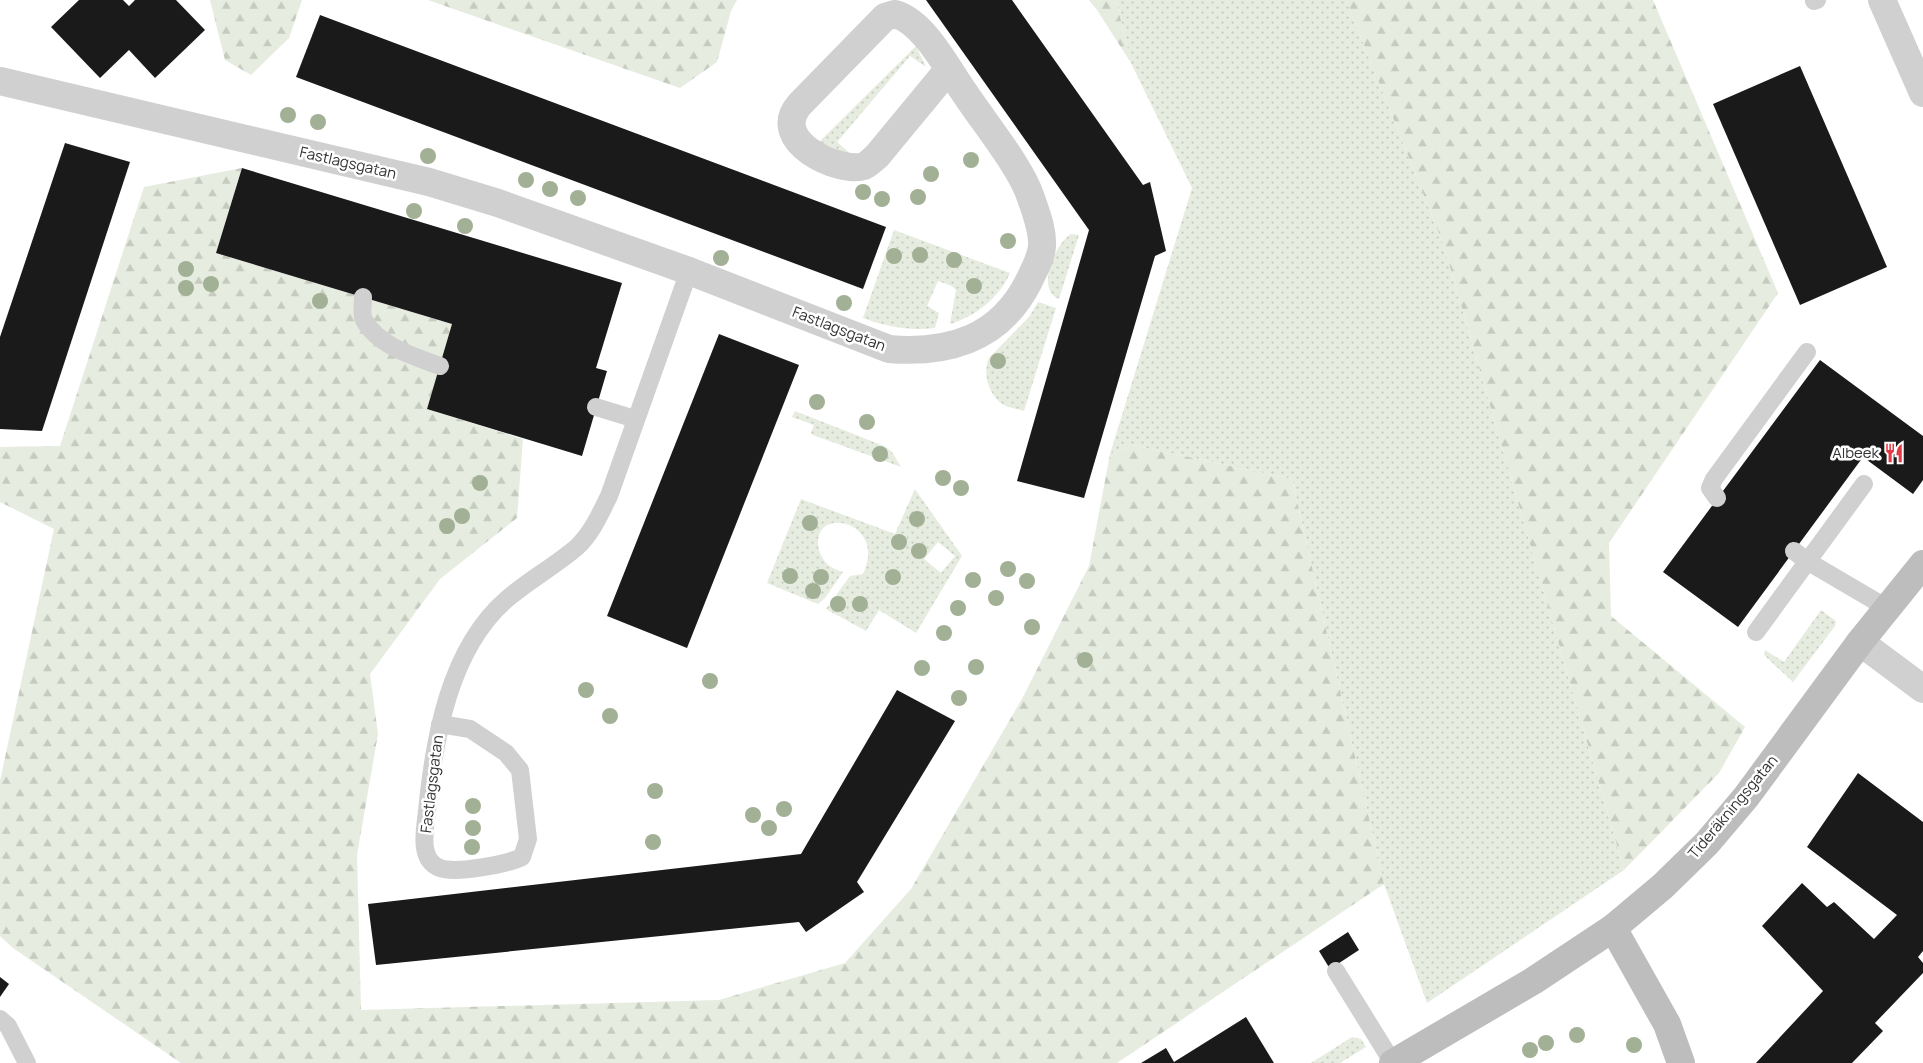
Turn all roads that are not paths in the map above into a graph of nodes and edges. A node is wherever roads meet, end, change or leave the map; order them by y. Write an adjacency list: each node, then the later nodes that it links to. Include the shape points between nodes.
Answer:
1 (1882, 0): 4 (street)
2 (948, 70): 2 (street, Fastlagsgatan, via 877,156 865,166 855,167 822,157 802,146 793,134 792,121 796,109 888,15 902,16 916,25); 5 (street, Fastlagsgatan, via 1023,181 1041,233 1042,246 1037,265 1024,291 992,327 946,348 889,350)
3 (0, 81): 5 (street, Fastlagsgatan, via 429,182 498,203)
4 (1923, 93)
5 (688, 271): 10 (lane, Fastlagsgatan)
6 (363, 298): 8 (lane, via 363,319 371,330 411,356)
7 (1806, 352): 12 (lane, via 1714,479 1710,488)
8 (440, 366)
9 (596, 407): 10 (lane)
10 (635, 419): 19 (lane, Fastlagsgatan, via 609,496 595,524 577,546 505,600 478,633 455,676)
11 (1864, 484): 13 (lane)
12 (1717, 498)
13 (1801, 556): 15 (lane); 16 (lane)
14 (1923, 564): 15 (street, Tideräkningsgatan)
15 (1887, 608): 17 (street, Tideräkningsgatan)
16 (1756, 632)
17 (1860, 642): 18 (street); 20 (street, Tideräkningsgatan, via 1746,797 1713,836 1652,896)
18 (1923, 689)
19 (440, 724): 19 (lane, Fastlagsgatan, via 470,729 506,753 520,770 528,839 522,857 512,862 453,870 443,869 428,860 425,851 426,814)
20 (1613, 928): 24 (street, Tideräkningsgatan, via 1533,981); 25 (street, via 1667,1024)
21 (1336, 971): 24 (lane)
22 (0, 1020): 23 (lane, via 8,1026)
23 (27, 1063)
24 (1393, 1063)
25 (1681, 1063)

